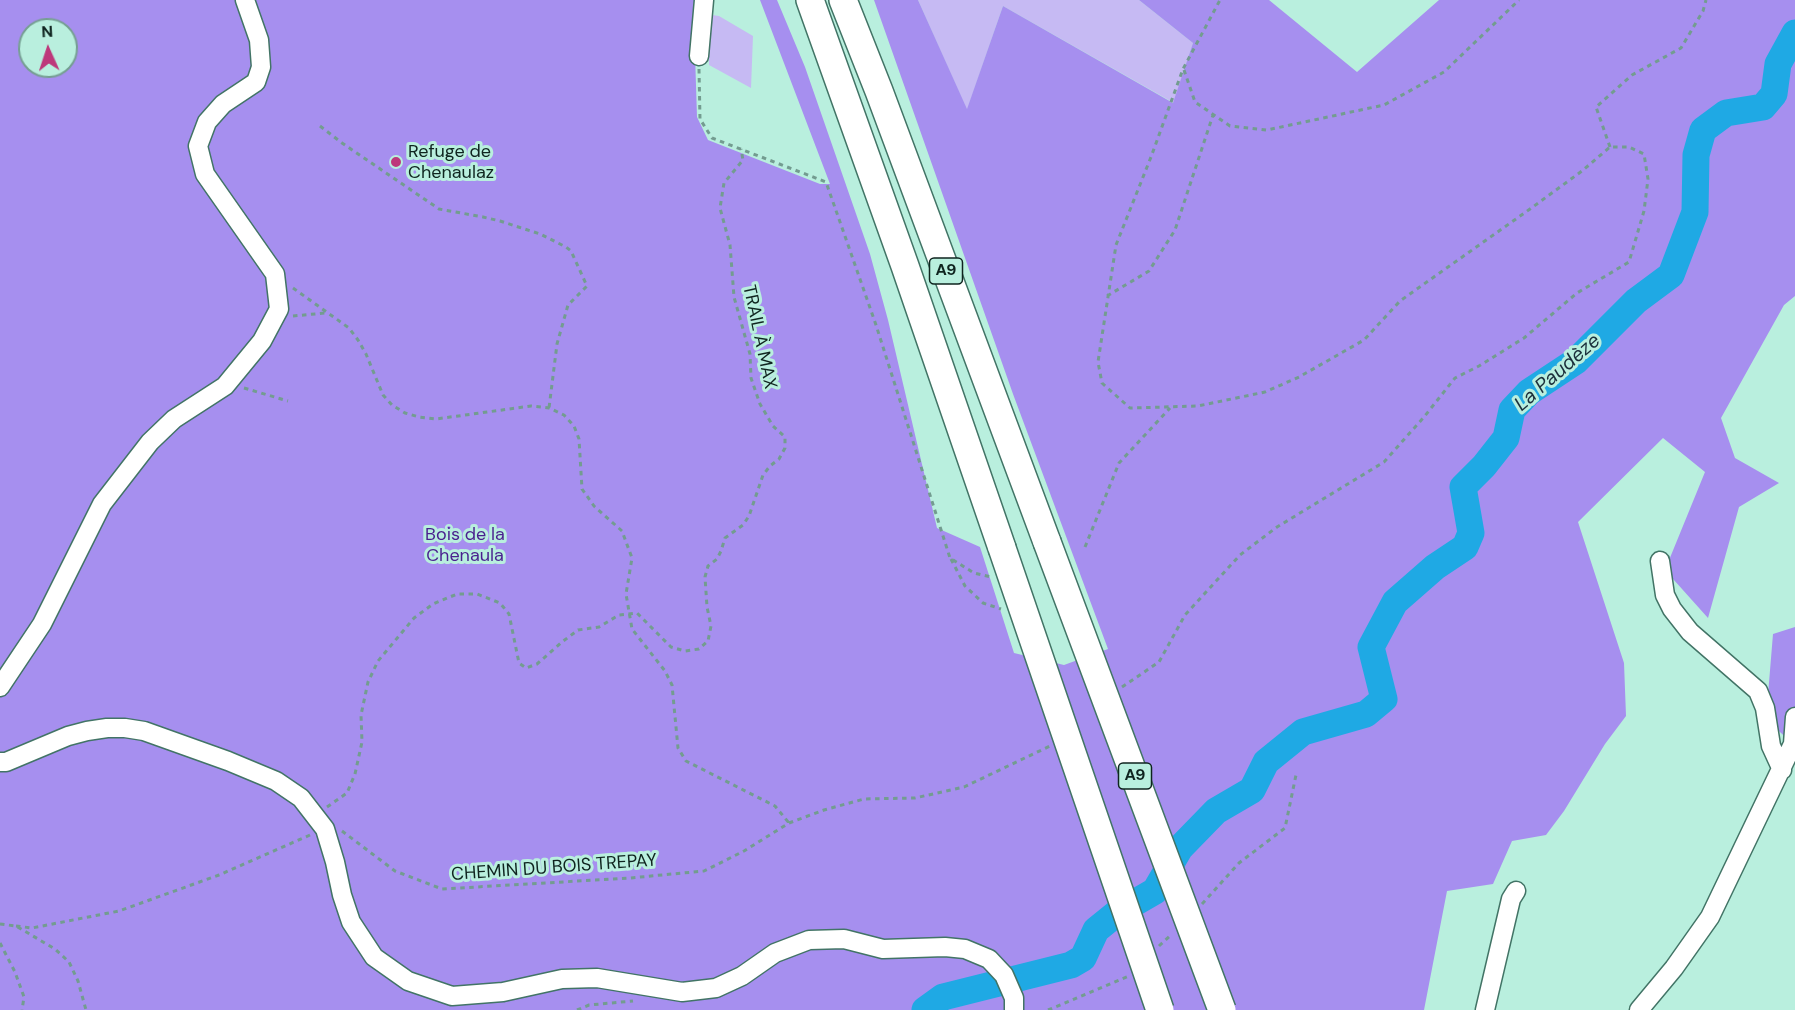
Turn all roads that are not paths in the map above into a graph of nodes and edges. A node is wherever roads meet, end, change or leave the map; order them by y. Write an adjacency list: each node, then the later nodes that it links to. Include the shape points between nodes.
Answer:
1 (245, 0): 7 (street, via 259,40 261,67 256,82 223,104 207,122 198,146 205,174 275,274 279,309 262,341 228,383 174,419 150,442 102,504 42,624)
2 (704, 0): 5 (street)
3 (810, 0): 13 (highway, A9, bridge)
4 (843, 0): 14 (highway, A9, bridge)
5 (699, 56)
6 (1660, 561): 10 (street, via 1665,595 1672,609 1690,632 1758,691 1771,746)
7 (0, 687)
8 (1795, 717): 10 (street, via 1793,744)
9 (0, 762): 12 (street, via 68,736 107,728 144,731 276,781 302,798 325,829 351,922 374,957 408,981 452,996 503,992 562,978 597,978 682,992 716,988 775,953 809,940 844,939 883,949 965,948 989,959 1004,975)
10 (1782, 770): 16 (street, via 1710,917)
11 (1516, 891): 15 (street)
12 (1014, 1004)
13 (1160, 1010)
14 (1222, 1010)
15 (1485, 1010)
16 (1639, 1010)

